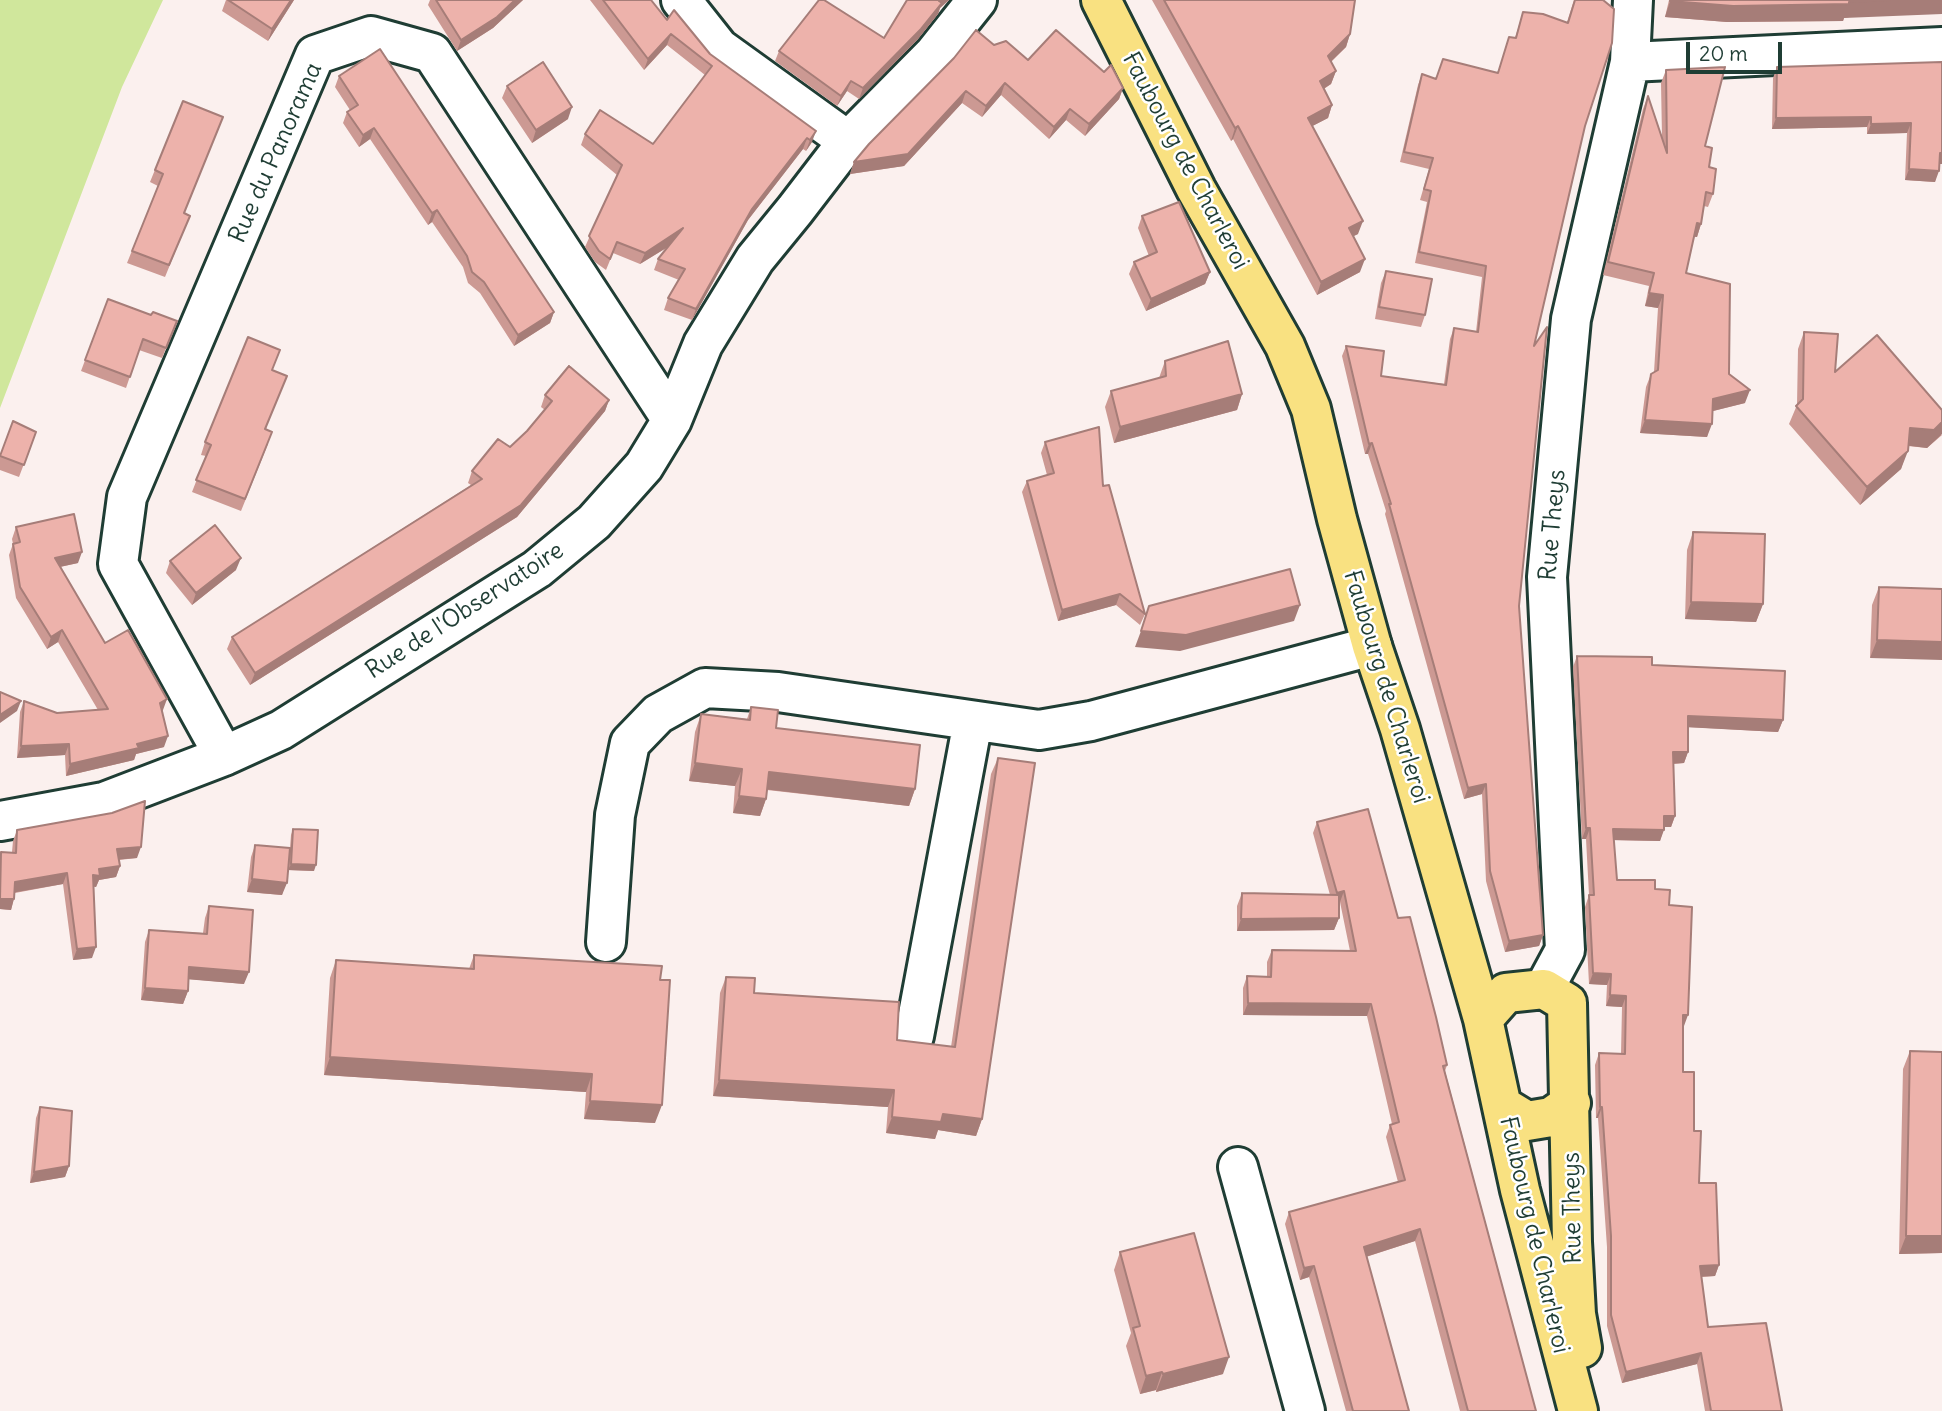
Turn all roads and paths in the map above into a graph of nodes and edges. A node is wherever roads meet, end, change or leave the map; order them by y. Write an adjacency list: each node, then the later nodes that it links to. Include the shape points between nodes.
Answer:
1 (681, 0): 7 (street, via 719,48)
2 (977, 0): 7 (street, Rue de l'Observatoire, via 934,54)
3 (1101, 0): 9 (main road, Faubourg de Charleroi, via 1196,189 1285,346 1311,409)
4 (1633, 0): 6 (street, Rue Theys)
5 (1942, 47): 6 (street)
6 (1630, 62): 14 (street, Rue Theys, via 1571,319 1548,564 1564,950)
7 (848, 141): 8 (street, Rue de l'Observatoire, via 754,259 703,344)
8 (672, 419): 11 (street, Rue de l'Observatoire, via 644,466 594,522 537,569 281,730); 11 (street, Rue du Panorama, via 432,53 371,36 315,55 127,497 117,564)
9 (1372, 646): 10 (street, via 1091,721 1039,730); 15 (main road, Faubourg de Charleroi)
10 (973, 721): 13 (street, via 778,692 705,688 657,714 630,743 615,815); 16 (street)
11 (225, 756): 12 (street, Rue de l'Observatoire, via 104,802)
12 (0, 821)
13 (606, 942)
14 (1544, 989): 15 (main road); 17 (main road, Rue Theys, via 1567,1003)
15 (1487, 997): 18 (main road, Faubourg de Charleroi)
16 (914, 1036)
17 (1571, 1103): 18 (main road, Rue Theys, via 1551,1117 1527,1121); 22 (main road, Rue Theys, via 1576,1314)
18 (1504, 1107): 21 (main road, Faubourg de Charleroi)
19 (1238, 1167): 20 (street)
20 (1305, 1411)
21 (1578, 1411)
22 (1599, 1411)

